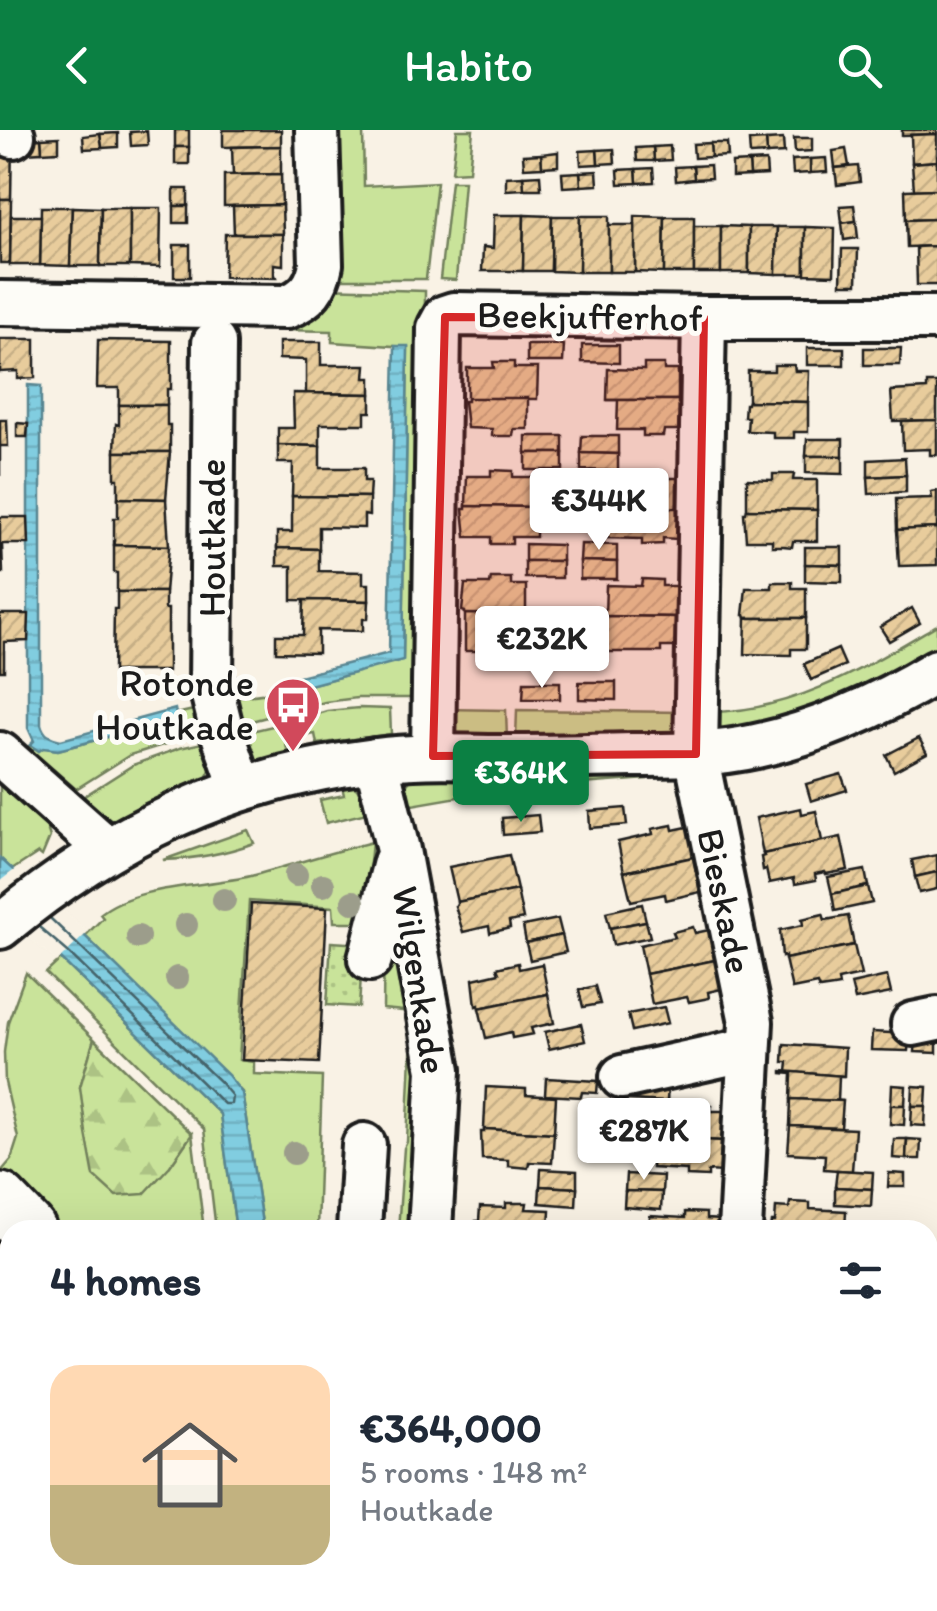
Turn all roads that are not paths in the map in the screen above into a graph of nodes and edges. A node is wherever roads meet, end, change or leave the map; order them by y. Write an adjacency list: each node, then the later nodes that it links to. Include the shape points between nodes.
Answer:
1 (317, 130): 2 (street, via 321,264 307,296 286,307)
2 (0, 302)
3 (704, 318): 4 (street, Beekjufferhof); 8 (street, Bieskade); 9 (street, Beekjufferhof, via 454,314 438,328)
4 (937, 318)
5 (214, 342): 11 (street, Houtkade, via 211,687)
6 (937, 670): 8 (street, via 819,729)
7 (0, 754): 12 (street)
8 (696, 754): 9 (street); 16 (street, Bieskade, via 751,1022)
9 (433, 756): 10 (street)
10 (376, 760): 11 (street); 13 (street, Wilgenkade)
11 (242, 789): 12 (street)
12 (107, 849): 14 (street)
13 (398, 850): 15 (street, Wilgenkade); 22 (street, Wilgenkade, via 439,1070)
14 (0, 926)
15 (370, 959)
16 (749, 1049): 17 (street); 23 (street, Bieskade)
17 (622, 1077)
18 (364, 1145): 21 (street)
19 (0, 1201): 20 (main road)
20 (18, 1220)
21 (360, 1220)
22 (431, 1220)
23 (740, 1220)

